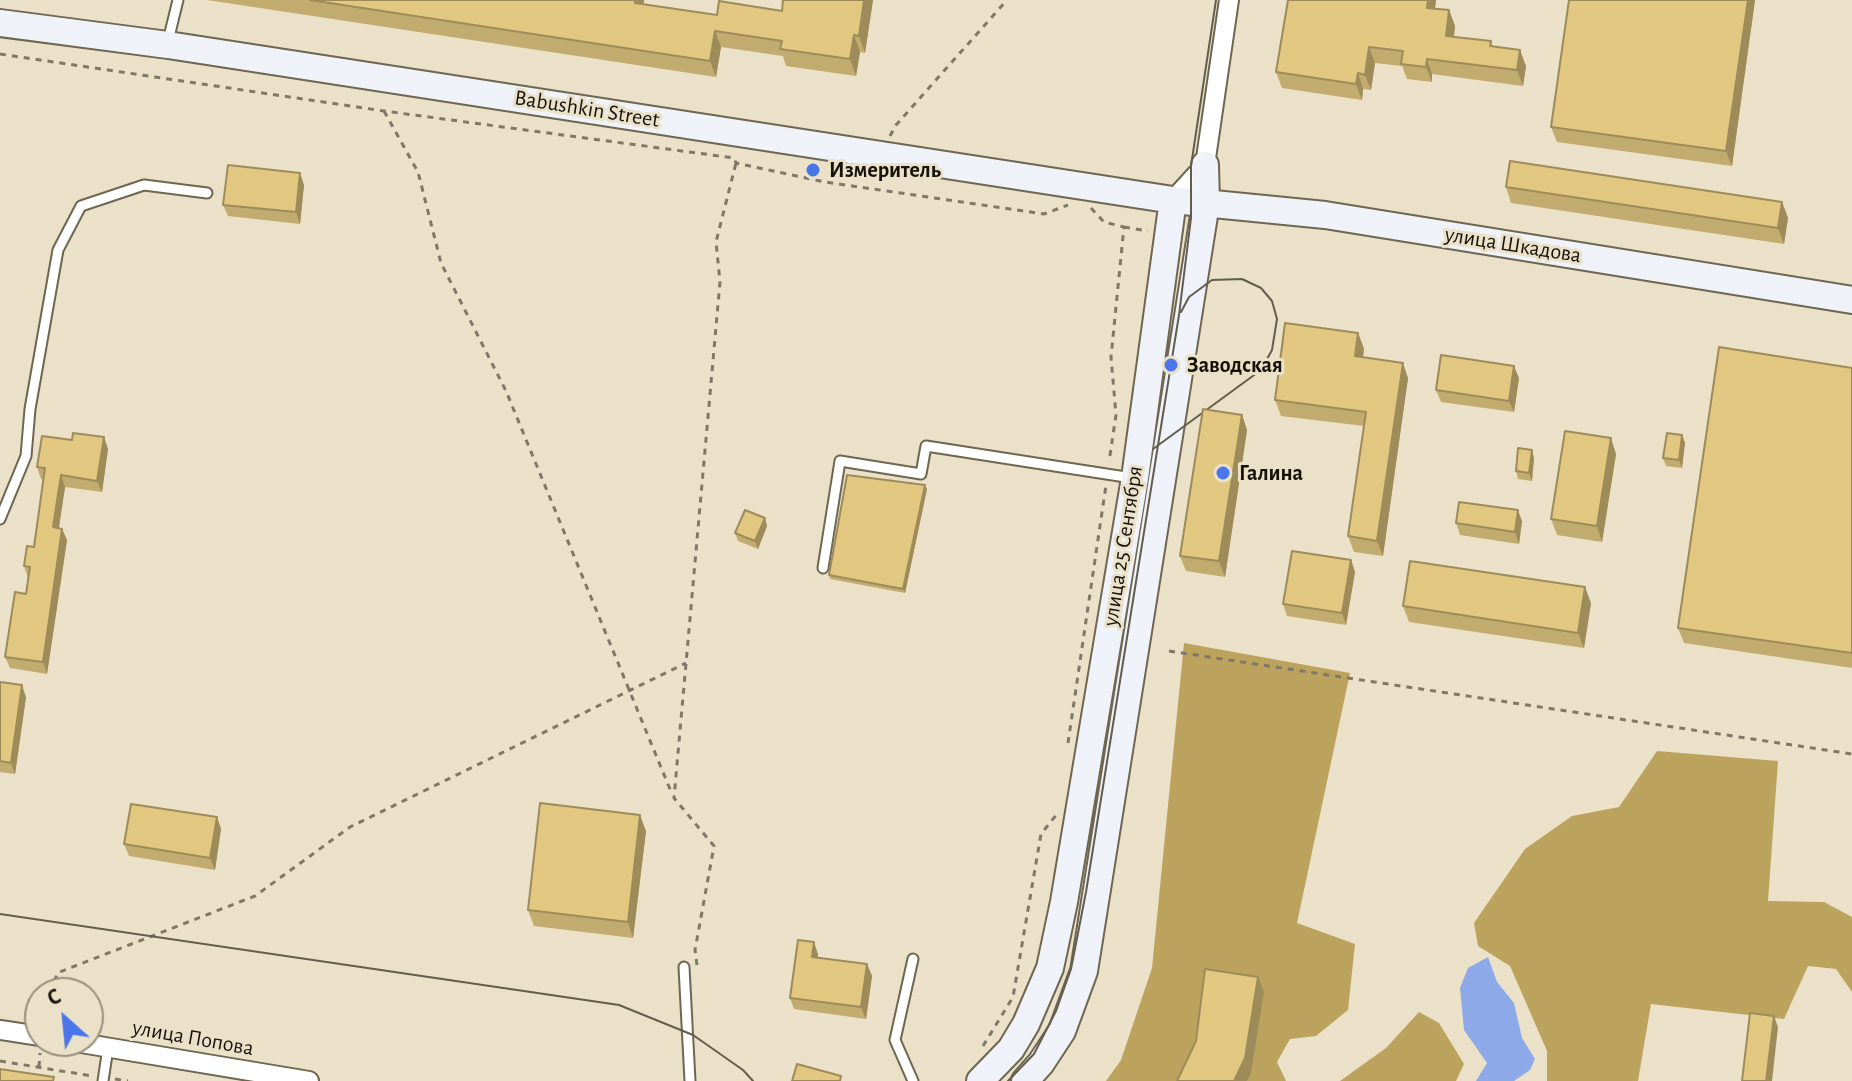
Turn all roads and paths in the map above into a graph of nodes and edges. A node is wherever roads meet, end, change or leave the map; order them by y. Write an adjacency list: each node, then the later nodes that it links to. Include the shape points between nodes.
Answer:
1 (178, 0): 5 (lane)
2 (1007, 0): 8 (path, via 896,125)
3 (1229, 0): 10 (street)
4 (0, 23): 5 (main road, Babushkin Street)
5 (168, 45): 8 (main road, Babushkin Street)
6 (0, 54): 7 (path)
7 (384, 111): 9 (path, via 734,158); 25 (path, via 418,172 441,263 506,391)
8 (880, 154): 12 (main road, Babushkin Street)
9 (736, 163): 14 (path, via 825,182 1044,214); 24 (path, via 716,242 720,282)
10 (1205, 165): 12 (street); 13 (main road)
11 (207, 193): 21 (lane, via 144,185 81,206 58,250 26,456)
12 (1173, 200): 13 (main road, улица Шкадова); 20 (main road, улица 25 Сентября)
13 (1206, 203): 18 (main road, улица Шкадова, via 1325,215); 46 (main road, via 1084,971 1062,1031)
14 (1079, 206)
15 (1090, 207): 16 (path, via 1104,222)
16 (1124, 227): 17 (path); 19 (path, via 1111,357 1116,415)
17 (1150, 231)
18 (1852, 300)
19 (1107, 474): 20 (lane); 22 (lane, via 926,446 921,474 840,461); 26 (path)
20 (1135, 478): 39 (main road, улица 25 Сентября, via 1050,968 1011,1049)
21 (0, 519)
22 (823, 568)
23 (1169, 651): 27 (path)
24 (686, 663): 25 (path); 28 (path)
25 (630, 691): 28 (path); 33 (path, via 350,827 255,896)
26 (1066, 751)
27 (1852, 754)
28 (674, 798): 32 (path, via 714,846 695,950)
29 (1057, 813): 39 (path, via 1041,834 1013,997)
30 (913, 959): 45 (lane, via 895,1040)
31 (684, 967): 44 (lane)
32 (697, 973)
33 (56, 977)
34 (0, 1030): 35 (street)
35 (24, 1034)
36 (104, 1047): 37 (street, улица Попова)
37 (108, 1048): 40 (lane); 41 (street, улица Попова)
38 (0, 1061): 40 (path)
39 (978, 1069)
40 (103, 1079): 42 (path)
41 (277, 1079): 43 (street, улица Попова)
42 (128, 1081)
43 (309, 1081)
44 (690, 1081)
45 (913, 1081)
46 (1025, 1081)

